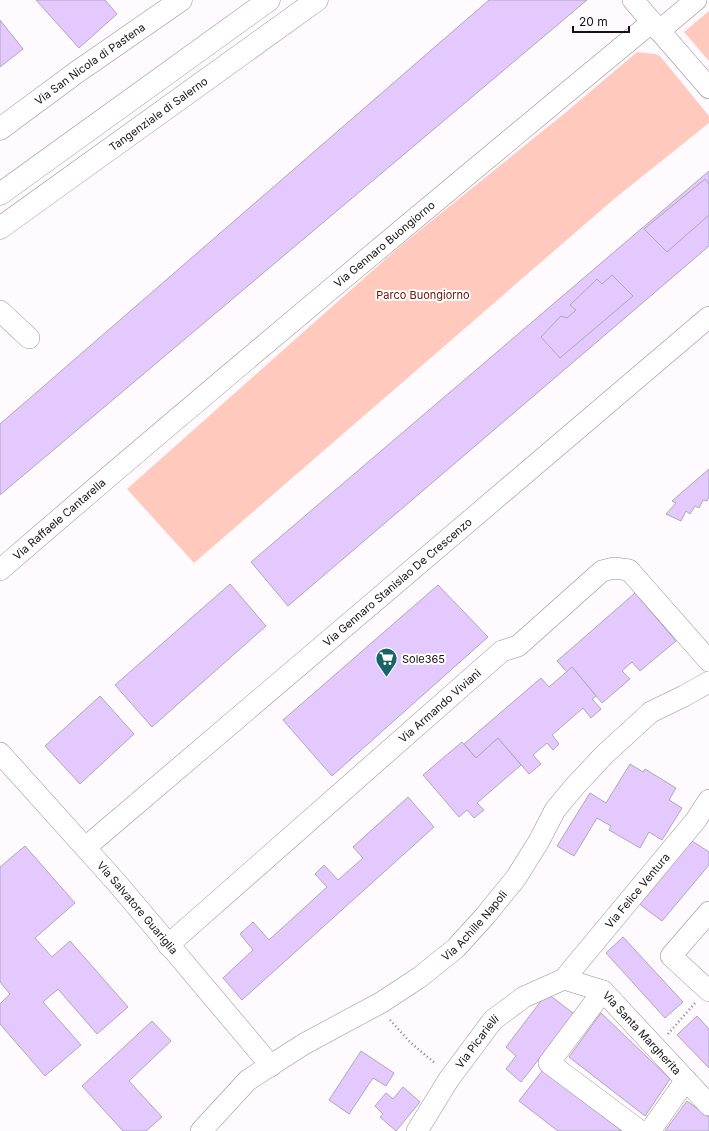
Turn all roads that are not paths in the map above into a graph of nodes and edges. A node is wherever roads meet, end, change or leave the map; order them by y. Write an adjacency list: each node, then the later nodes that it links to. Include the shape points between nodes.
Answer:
1 (181, 0): 8 (main road, Via San Nicola di Pastena)
2 (269, 0): 9 (main road)
3 (317, 0): 10 (main road, Tangenziale di Salerno)
4 (633, 0): 6 (street)
5 (696, 0): 6 (street, Via Gennaro Buongiorno)
6 (655, 26): 7 (street); 14 (street, Via Gennaro Buongiorno, via 404,227)
7 (709, 88)
8 (0, 129)
9 (0, 194)
10 (0, 228)
11 (0, 311): 13 (street)
12 (709, 317): 20 (street, Via Gennaro Stanislao De Crescenzo)
13 (30, 338)
14 (118, 468): 15 (street, Via Raffaele Cantarella)
15 (0, 570)
16 (709, 661): 22 (street, Via Armando Viviani, via 629,570 602,570 518,646 502,651)
17 (709, 682): 26 (street, Via Achille Napoli, via 651,712 605,754 555,810 516,878 456,948 420,977 382,1002 304,1044)
18 (0, 753): 20 (street, Via Salvatore Guariglia)
19 (709, 800): 23 (street, Via Felice Ventura, via 696,820)
20 (86, 847): 22 (street, Via Salvatore Guariglia)
21 (709, 912): 25 (street, via 671,956)
22 (168, 945): 26 (street, Via Salvatore Guariglia)
23 (564, 978): 24 (street, Via Santa Margherita); 30 (street, Via Picarielli, via 524,997 493,1020 451,1077)
24 (603, 991): 27 (street, Via Santa Margherita); 31 (street, via 549,1063)
25 (708, 991)
26 (271, 1066): 29 (street, Via Achille Napoli, via 248,1080)
27 (686, 1080): 28 (street, Via Santa Margherita); 32 (street)
28 (709, 1105)
29 (201, 1131)
30 (417, 1131)
31 (640, 1131)
32 (650, 1131)

